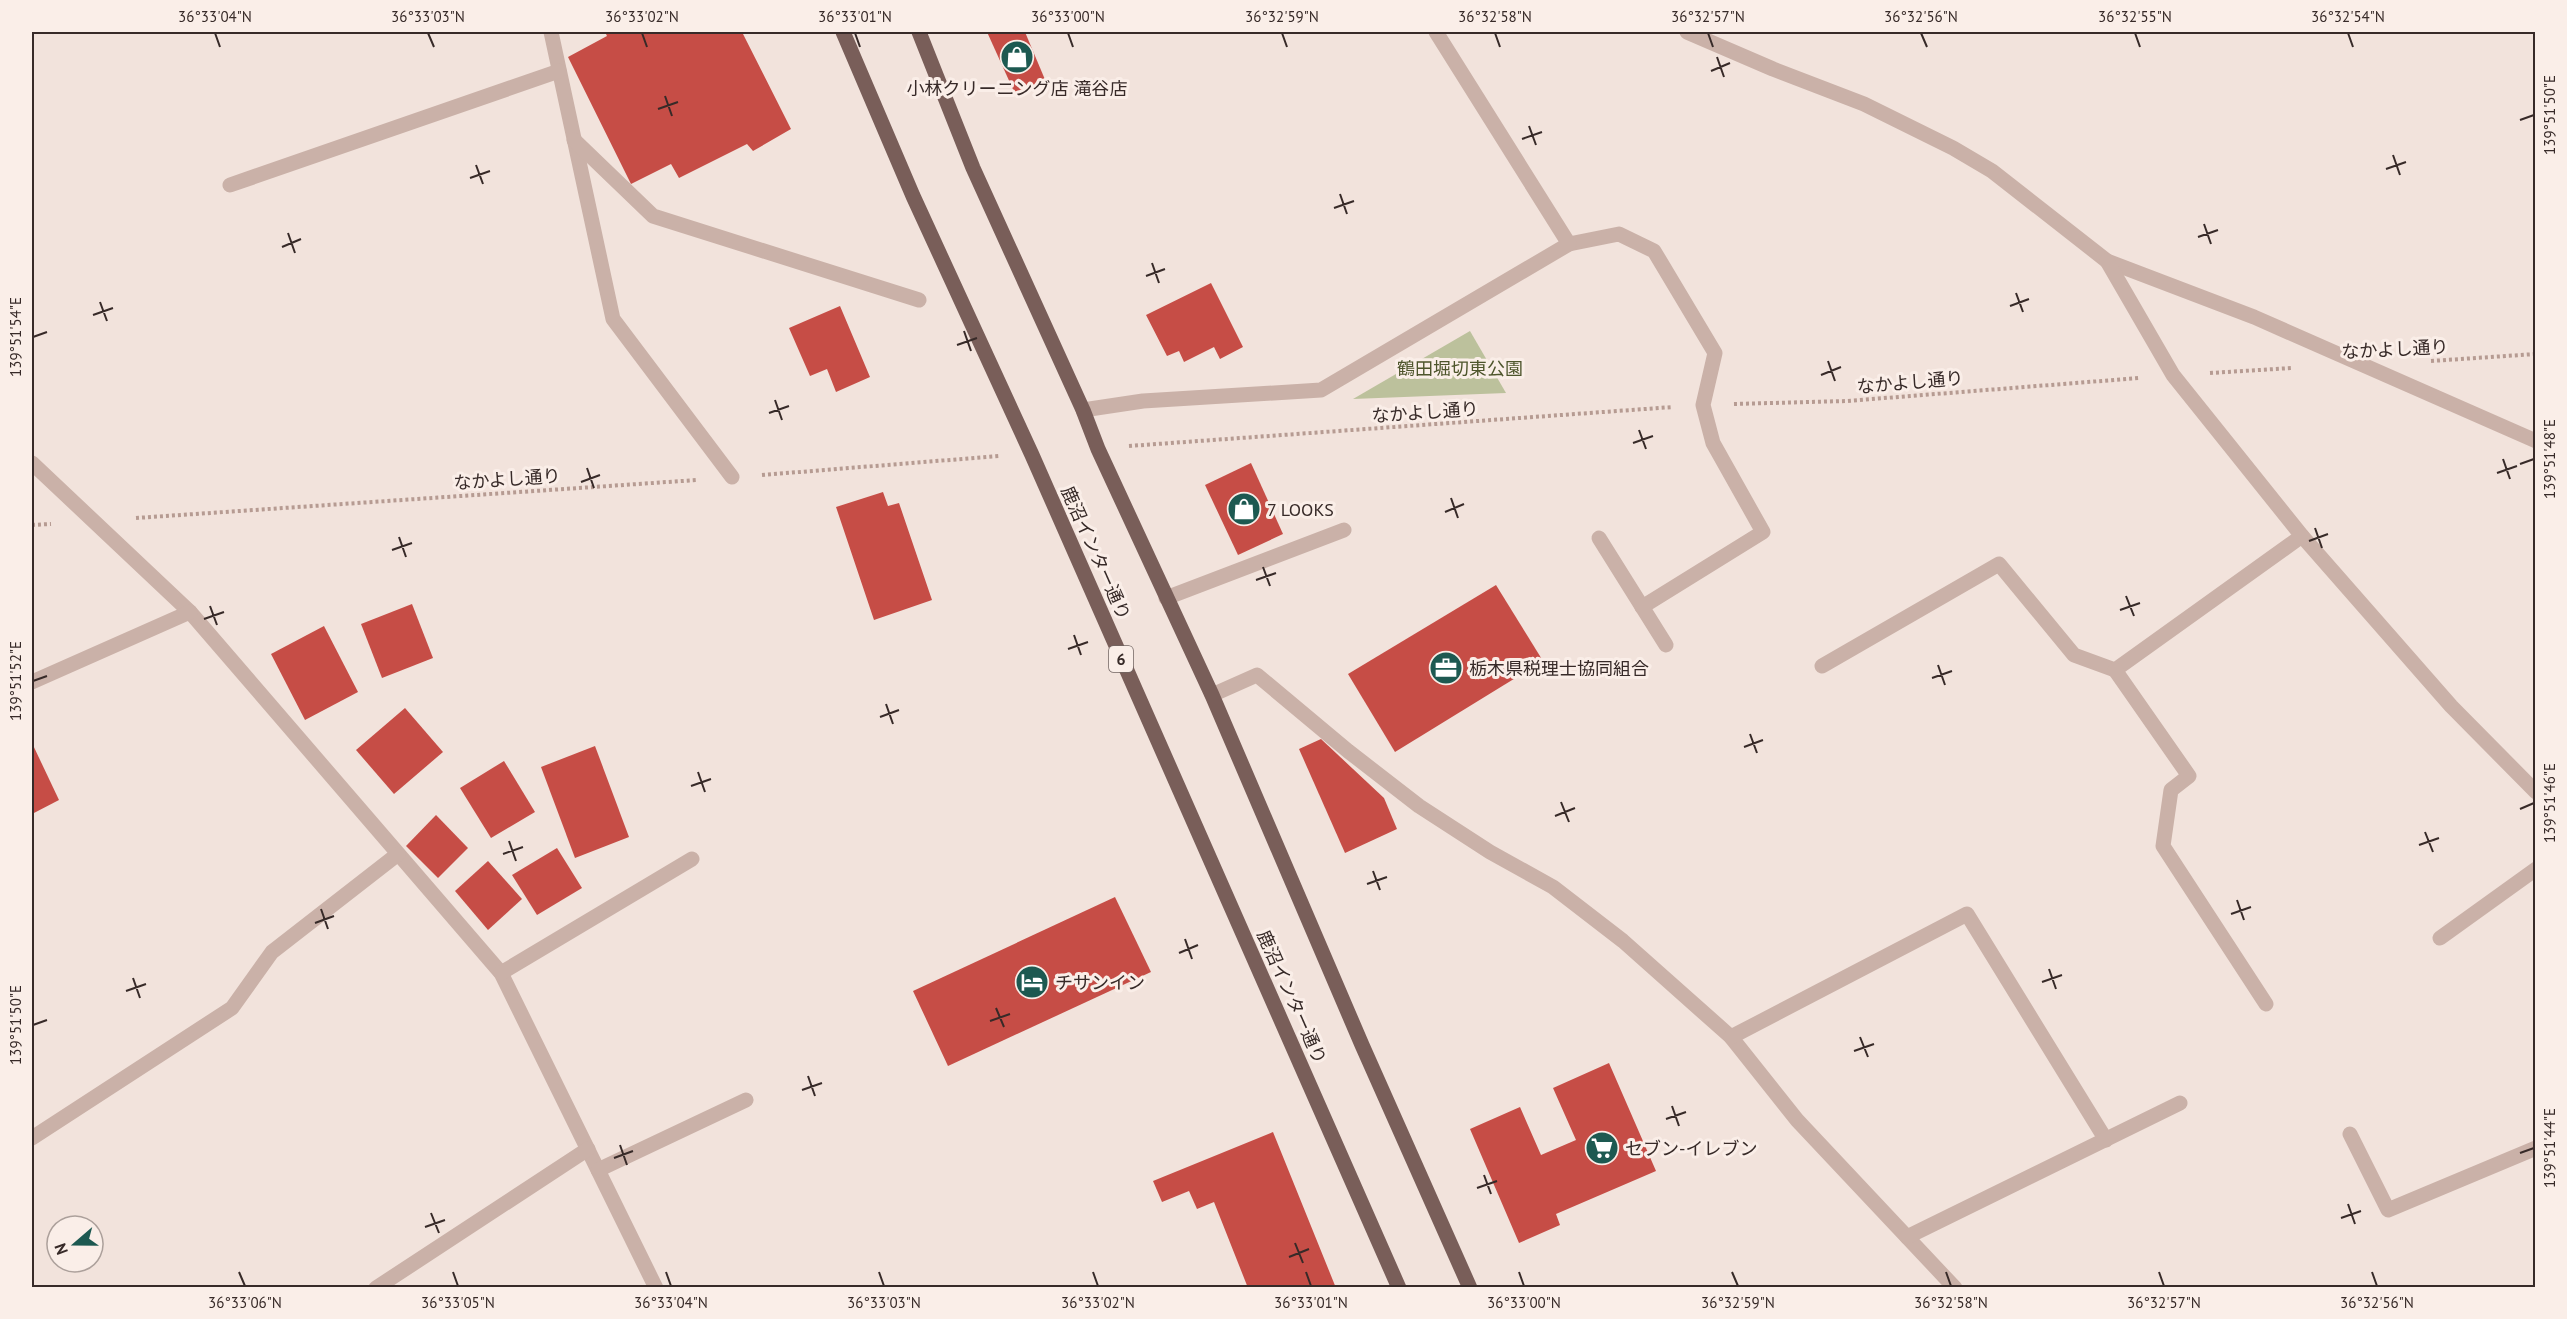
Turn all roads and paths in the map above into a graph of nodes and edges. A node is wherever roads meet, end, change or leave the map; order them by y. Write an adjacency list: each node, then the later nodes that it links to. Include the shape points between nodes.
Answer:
1 (551, 32): 6 (street)
2 (843, 32): 55 (main road, 鹿沼インター通り / 6)
3 (921, 32): 17 (main road, via 973,168)
4 (1436, 32): 9 (street)
5 (1687, 32): 10 (street, via 1864,104 1953,148 1992,171)
6 (559, 71): 7 (street); 8 (street)
7 (574, 140): 11 (street, via 652,216); 22 (street, via 613,319)
8 (230, 185)
9 (1569, 244): 16 (street, via 1619,234 1654,251 1715,353); 17 (street, via 1321,390 1143,401)
10 (2107, 261): 15 (street); 18 (street, via 2254,317)
11 (919, 300)
12 (2535, 354): 13 (path, なかよし通り)
13 (2422, 361)
14 (2297, 368): 15 (path, なかよし通り)
15 (2173, 375): 16 (path, なかよし通り, via 1847,401); 26 (street)
16 (1703, 405): 19 (path, なかよし通り); 29 (street, via 1713,443 1763,532)
17 (1083, 410): 28 (main road)
18 (2535, 441)
19 (1143, 445)
20 (984, 457): 22 (path, なかよし通り)
21 (32, 463): 23 (street)
22 (732, 477): 23 (path, なかよし通り)
23 (93, 521): 24 (path, なかよし通り); 30 (street)
24 (32, 525)
25 (1344, 530): 28 (street)
26 (2302, 536): 33 (street); 36 (street, via 2451,706)
27 (1599, 538): 29 (street)
28 (1166, 598): 35 (main road)
29 (1642, 607): 31 (street)
30 (190, 612): 34 (street); 37 (street)
31 (1666, 645)
32 (1822, 666): 33 (street, via 1999,564 2074,655)
33 (2115, 670): 42 (street, via 2189,776 2171,790 2163,846)
34 (32, 682)
35 (1212, 695): 43 (street, via 1257,675 1419,806 1553,887 1623,941); 56 (main road)
36 (2535, 792)
37 (398, 854): 41 (street); 47 (street, via 272,952 232,1008)
38 (692, 859): 41 (street)
39 (2535, 869): 40 (street)
40 (2440, 938)
41 (501, 974): 50 (street)
42 (2266, 1004)
43 (1731, 1037): 48 (street, via 1967,914); 52 (street, via 1797,1120)
44 (746, 1100): 51 (street)
45 (2180, 1102): 48 (street)
46 (2350, 1134): 49 (street, via 2388,1210)
47 (32, 1138)
48 (2106, 1140): 52 (street)
49 (2535, 1148)
50 (588, 1149): 51 (street); 53 (street)
51 (598, 1170): 54 (street)
52 (1907, 1237): 57 (street)
53 (376, 1287)
54 (656, 1287)
55 (1399, 1287)
56 (1470, 1287)
57 (1955, 1287)

